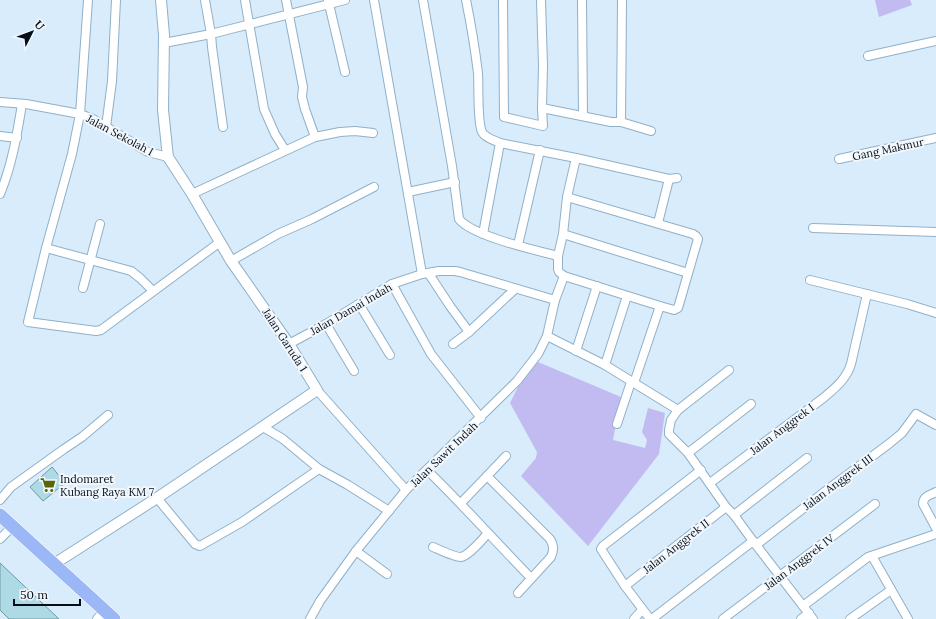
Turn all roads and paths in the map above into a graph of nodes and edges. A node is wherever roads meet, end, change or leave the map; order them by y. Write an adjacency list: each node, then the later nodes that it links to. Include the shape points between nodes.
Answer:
1 (88, 0): 26 (street)
2 (116, 0): 29 (street, via 112,81)
3 (161, 0): 20 (street, Jalan Garuda 1)
4 (205, 0): 18 (street)
5 (245, 0): 17 (street)
6 (286, 0): 16 (street)
7 (345, 0): 15 (street)
8 (374, 0): 46 (street)
9 (423, 0): 44 (street)
10 (466, 0): 37 (street, via 478,74 482,133)
11 (503, 0): 25 (street, via 504,117 543,126)
12 (541, 0): 25 (street)
13 (582, 0): 27 (street)
14 (622, 0): 28 (street)
15 (329, 2): 16 (street); 22 (street)
16 (290, 15): 17 (street); 34 (street, via 303,87 302,97)
17 (249, 24): 18 (street); 38 (street, via 264,108)
18 (211, 34): 20 (street); 30 (street)
19 (936, 41): 21 (street)
20 (164, 43): 40 (street, Jalan Garuda 1, via 163,110)
21 (868, 56)
22 (344, 72)
23 (0, 102): 24 (street, Jalan Sekolah I)
24 (22, 104): 26 (street, Jalan Sekolah I); 35 (street)
25 (542, 108): 27 (street)
26 (80, 114): 29 (street, Jalan Sekolah I, via 93,118); 58 (street, via 72,154)
27 (583, 116): 28 (street)
28 (621, 122): 31 (street)
29 (106, 127): 40 (street, Jalan Sekolah I, via 148,152)
30 (223, 127)
31 (652, 131)
32 (374, 133): 34 (street, via 340,132)
33 (0, 136): 35 (street)
34 (315, 137): 38 (street)
35 (17, 138): 43 (street)
36 (936, 138): 42 (street, Gang Makmur)
37 (500, 142): 39 (street); 54 (street)
38 (285, 150): 48 (street)
39 (540, 150): 41 (street); 57 (street)
40 (168, 157): 48 (street, Jalan Garuda 1)
41 (576, 158): 49 (street); 50 (street, via 673,179)
42 (839, 159)
43 (3, 180): 47 (street)
44 (455, 182): 46 (street); 54 (street, via 458,219)
45 (374, 187): 61 (street, via 278,234)
46 (408, 192): 63 (street)
47 (0, 194)
48 (192, 194): 56 (street, Jalan Garuda 1)
49 (567, 197): 50 (street); 55 (street)
50 (658, 223): 62 (street, via 696,236 698,239)
51 (100, 224): 60 (street)
52 (813, 228): 53 (street)
53 (936, 232)
54 (483, 234): 57 (street)
55 (563, 234): 59 (street); 62 (street)
56 (220, 242): 61 (street, Jalan Garuda 1); 70 (street)
57 (518, 245): 59 (street)
58 (46, 248): 60 (street); 70 (street, via 28,322 96,332)
59 (558, 256): 64 (street, via 558,269)
60 (90, 259): 68 (street); 70 (street, via 131,271)
61 (231, 261): 80 (street, Jalan Garuda 1)
62 (688, 273): 75 (street, via 678,308 674,310)
63 (426, 274): 66 (street, Jalan Damai Indah); 69 (street, Jalan Damai Indah, via 455,271); 78 (street)
64 (564, 276): 67 (street); 73 (street)
65 (810, 280): 71 (street)
66 (392, 284): 74 (street, Jalan Damai Indah); 92 (street, Jalan Sawit Indah, via 431,354)
67 (597, 286): 72 (street); 82 (street)
68 (82, 288)
69 (516, 289): 73 (street, Jalan Damai Indah); 78 (street)
70 (152, 291)
71 (867, 294): 76 (street); 103 (street, Jalan Anggrek I, via 849,371 839,384)
72 (627, 296): 75 (street); 84 (street)
73 (555, 300): 79 (street)
74 (359, 304): 77 (street, Jalan Damai Indah); 83 (street)
75 (660, 306): 87 (street)
76 (936, 313)
77 (326, 324): 80 (street, Jalan Damai Indah); 85 (street)
78 (468, 332): 81 (street)
79 (547, 336): 82 (street); 92 (street, via 538,354 517,381)
80 (289, 344): 88 (street, Jalan Garuda 1)
81 (453, 344)
82 (576, 351): 84 (street)
83 (390, 355)
84 (605, 365): 87 (street)
85 (354, 370)
86 (729, 370): 90 (street)
87 (632, 382): 90 (street); 93 (street)
88 (317, 390): 95 (street); 104 (street)
89 (751, 404): 96 (street)
90 (678, 410): 96 (street, via 669,432)
91 (108, 415): 107 (street, via 82,437 11,487)
92 (481, 418): 100 (street, Jalan Sawit Indah)
93 (617, 424)
94 (936, 425): 119 (street, Jalan Anggrek III, via 916,414 902,433 890,443)
95 (263, 427): 99 (street, via 283,439); 106 (street)
96 (688, 453): 101 (street)
97 (506, 456): 102 (street)
98 (807, 458): 113 (street)
99 (319, 469): 106 (street, via 242,522 200,546 195,544); 111 (street)
100 (428, 470): 104 (street, Jalan Sawit Indah); 108 (street)
101 (700, 470): 103 (street); 127 (street, via 601,549)
102 (487, 476): 108 (street); 126 (street, via 553,545 551,558)
103 (710, 483): 110 (street)
104 (406, 490): 111 (street, Jalan Sawit Indah)
105 (936, 492): 115 (street, via 923,500)
106 (157, 498): 123 (street)
107 (0, 500)
108 (461, 503): 116 (street)
109 (875, 504): 125 (street, Jalan Anggrek IV)
110 (726, 506): 113 (street); 127 (street, Jalan Anggrek II)
111 (390, 511): 121 (street, Jalan Sawit Indah)
112 (0, 515): 114 (highway)
113 (734, 515): 119 (street)
114 (13, 526): 118 (street); 123 (highway)
115 (936, 528)
116 (488, 533): 120 (street, via 463,556); 126 (street)
117 (936, 534): 122 (street)
118 (0, 539)
119 (754, 543): 125 (street); 137 (street, Jalan Anggrek III)
120 (433, 547)
121 (356, 551): 124 (street); 135 (street, Jalan Sawit Indah)
122 (872, 556): 128 (street); 130 (street)
123 (54, 564): 132 (highway)
124 (387, 574)
125 (780, 576): 130 (street); 138 (street, Jalan Anggrek IV)
126 (531, 578): 129 (street)
127 (625, 586): 131 (street)
128 (891, 590): 140 (street); 141 (street)
129 (518, 593)
130 (803, 606): 133 (street)
131 (642, 610): 136 (street); 137 (street)
132 (101, 615): 134 (highway)
133 (811, 616): 139 (street)
134 (114, 619)
135 (310, 619)
136 (634, 619)
137 (651, 619)
138 (723, 619)
139 (801, 619)
140 (850, 619)
141 (908, 619)

